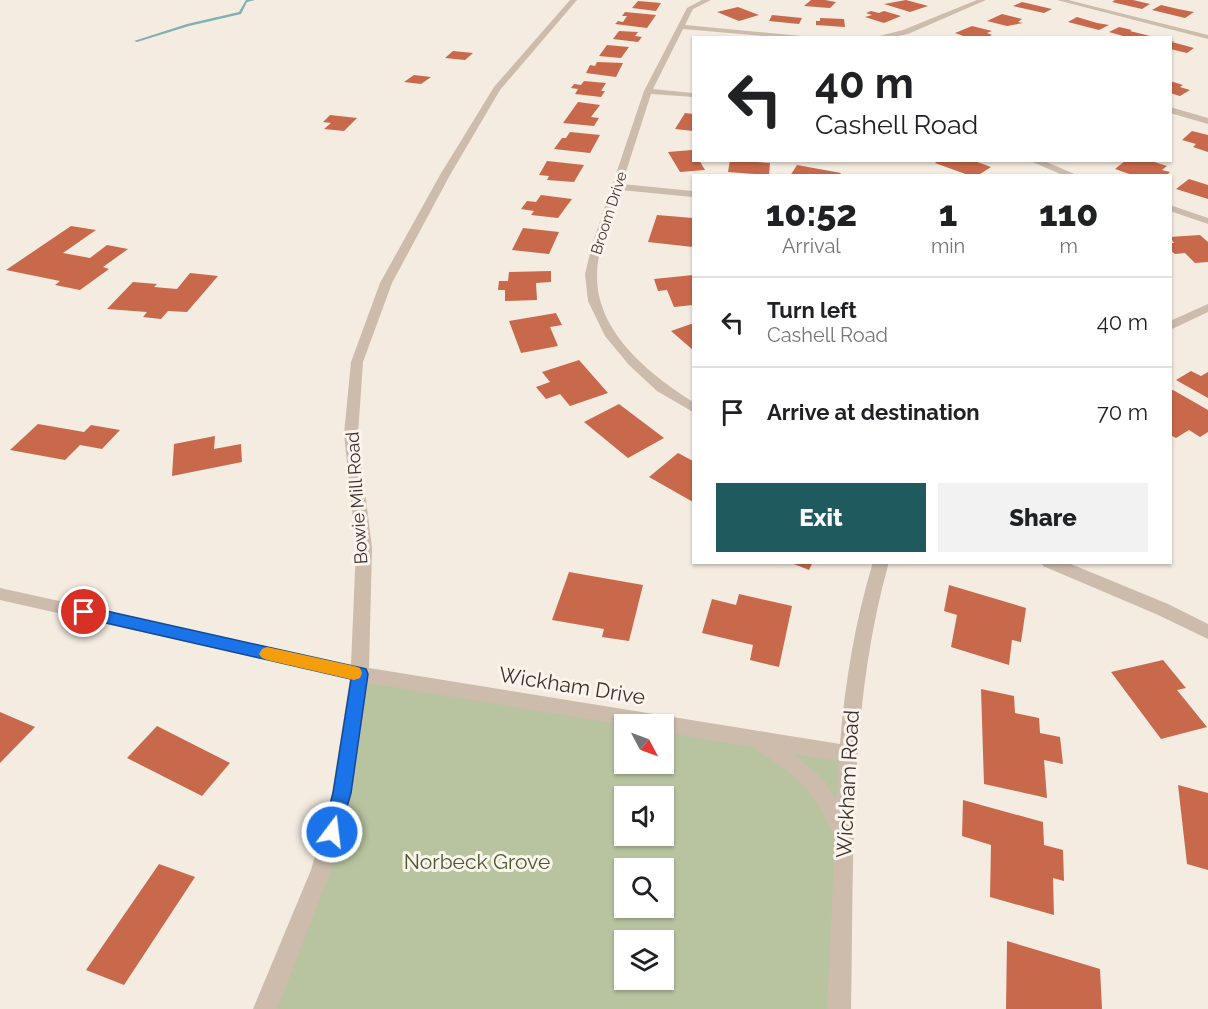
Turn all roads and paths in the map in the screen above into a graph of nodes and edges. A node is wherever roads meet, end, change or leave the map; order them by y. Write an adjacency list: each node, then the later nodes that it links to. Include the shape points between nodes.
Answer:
1 (574, 0): 28 (street, Bowie Mill Road, via 497,89 445,175 386,283 357,362 351,434 364,548)
2 (708, 0): 5 (street, Broom Drive, via 690,8)
3 (982, 0): 6 (street)
4 (1060, 0): 10 (street)
5 (681, 27): 8 (street); 11 (street, Broom Drive)
6 (905, 32): 7 (street); 9 (street)
7 (915, 35)
8 (795, 36)
9 (884, 36)
10 (1208, 37)
11 (648, 91): 12 (street); 17 (street, Broom Drive)
12 (692, 95)
13 (1172, 111): 14 (street)
14 (1208, 121)
15 (1037, 162): 16 (street)
16 (1070, 174)
17 (618, 187): 18 (street); 23 (street, Broom Drive, via 591,274 594,301 609,333 633,362)
18 (692, 194)
19 (1172, 209): 20 (street)
20 (1208, 221)
21 (1208, 308): 22 (street)
22 (1172, 325)
23 (692, 407)
24 (880, 564): 30 (street, Wickham Road, via 866,615 855,679)
25 (1054, 564): 27 (street)
26 (0, 594): 28 (street, Wickham Drive)
27 (1208, 632)
28 (360, 674): 29 (street, Wickham Drive); 32 (street, Bowie Mill Road, via 342,793 321,870)
29 (751, 738): 30 (street, Wickham Drive); 31 (street, via 794,764 817,786)
30 (848, 754): 31 (street, Wickham Road)
31 (845, 835): 33 (street, Wickham Road)
32 (265, 1009)
33 (839, 1009)

